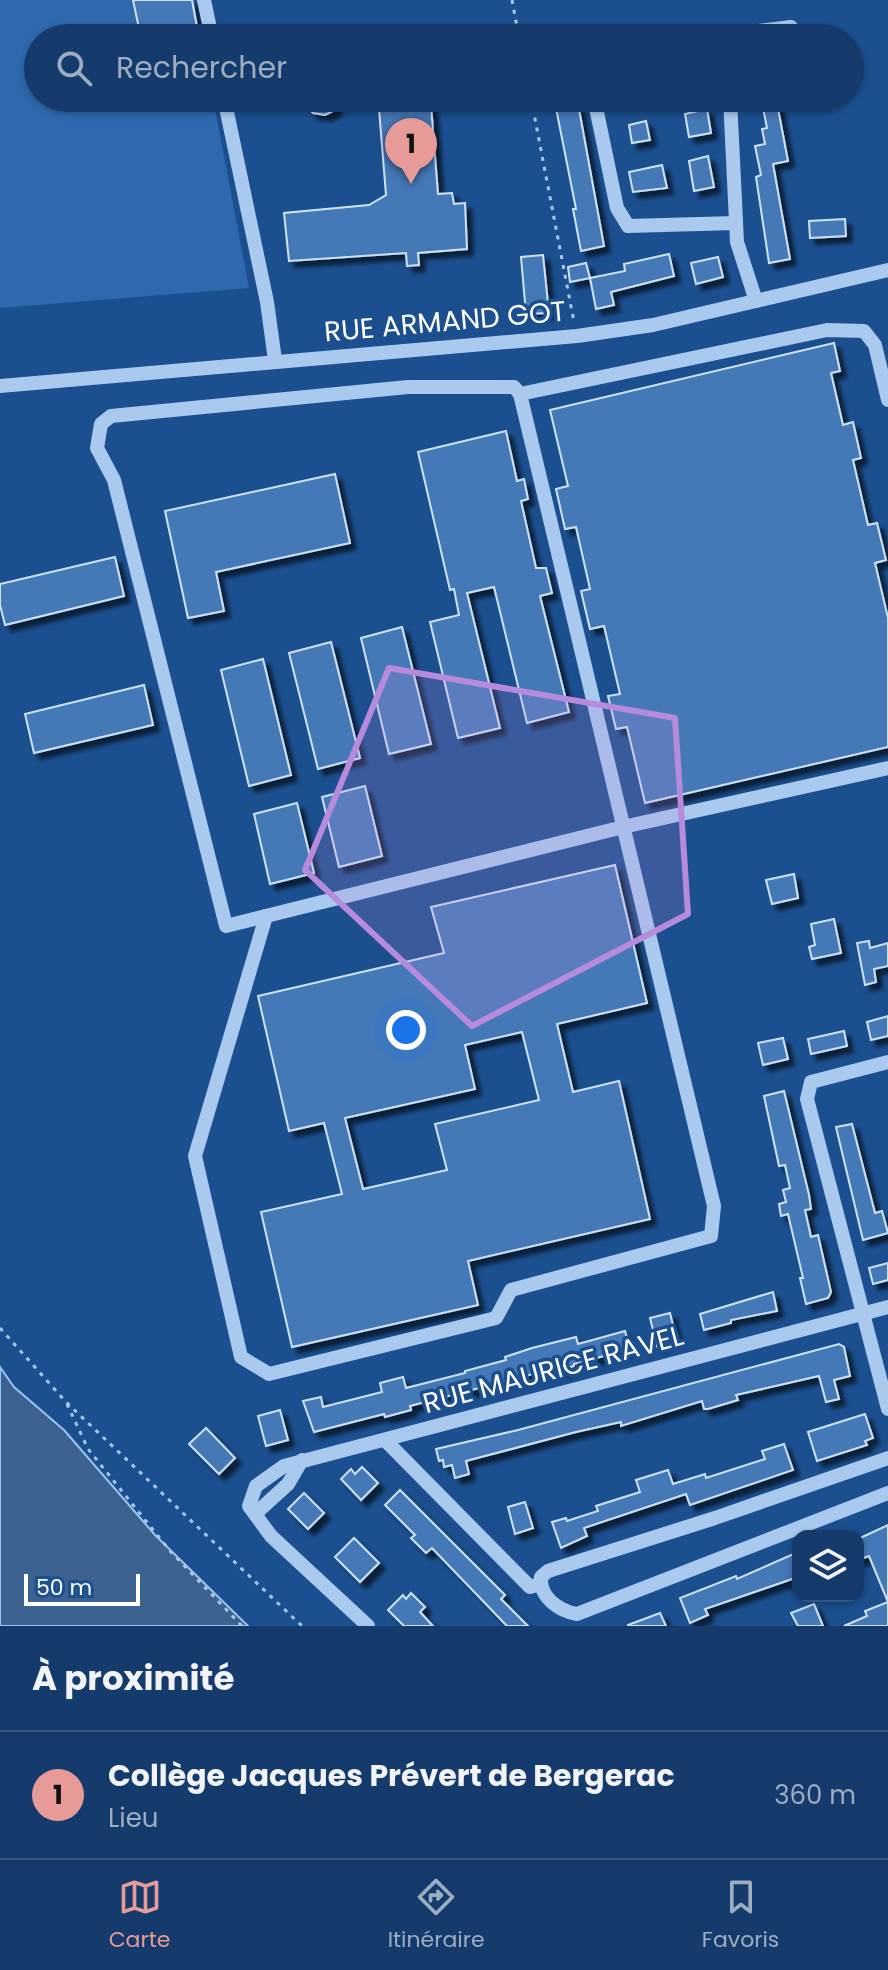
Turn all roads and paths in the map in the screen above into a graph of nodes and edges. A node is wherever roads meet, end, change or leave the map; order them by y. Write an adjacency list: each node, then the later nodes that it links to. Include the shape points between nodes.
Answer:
1 (204, 0): 3 (street)
2 (512, 0): 4 (path)
3 (209, 24)
4 (516, 24)
5 (227, 112): 13 (street)
6 (534, 112): 12 (path)
7 (597, 112): 9 (street, via 617,208 628,226)
8 (731, 112): 9 (street)
9 (735, 223): 11 (street)
10 (888, 270): 11 (street, RUE ARMAND GOT)
11 (756, 301): 12 (street, RUE ARMAND GOT)
12 (577, 336): 13 (street, RUE ARMAND GOT)
13 (275, 360): 14 (street, RUE ARMAND GOT)
14 (0, 386)
15 (520, 394): 16 (street, via 827,330 864,331 875,345); 18 (street); 19 (street, via 514,387 408,387 111,416 101,424 97,448 114,480 226,926)
16 (888, 400)
17 (888, 768): 18 (street)
18 (623, 827): 19 (street); 19 (street, via 714,1206 711,1236 511,1290 496,1318 269,1374 241,1357 195,1156)
19 (266, 916)
20 (888, 1062): 22 (street, via 811,1082 807,1099)
21 (888, 1307): 22 (street, RUE MAURICE RAVEL)
22 (862, 1314): 25 (street); 26 (street, RUE MAURICE RAVEL)
23 (0, 1328): 24 (path)
24 (66, 1402): 31 (path, via 88,1449 171,1552); 32 (path)
25 (888, 1409)
26 (385, 1440): 29 (street, via 530,1587); 33 (street, RUE MAURICE RAVEL, via 284,1466 256,1486 252,1510 271,1536)
27 (888, 1458): 29 (street, via 548,1571)
28 (888, 1493): 30 (street)
29 (540, 1584): 30 (street)
30 (572, 1620)
31 (242, 1626)
32 (302, 1626)
33 (368, 1626)

